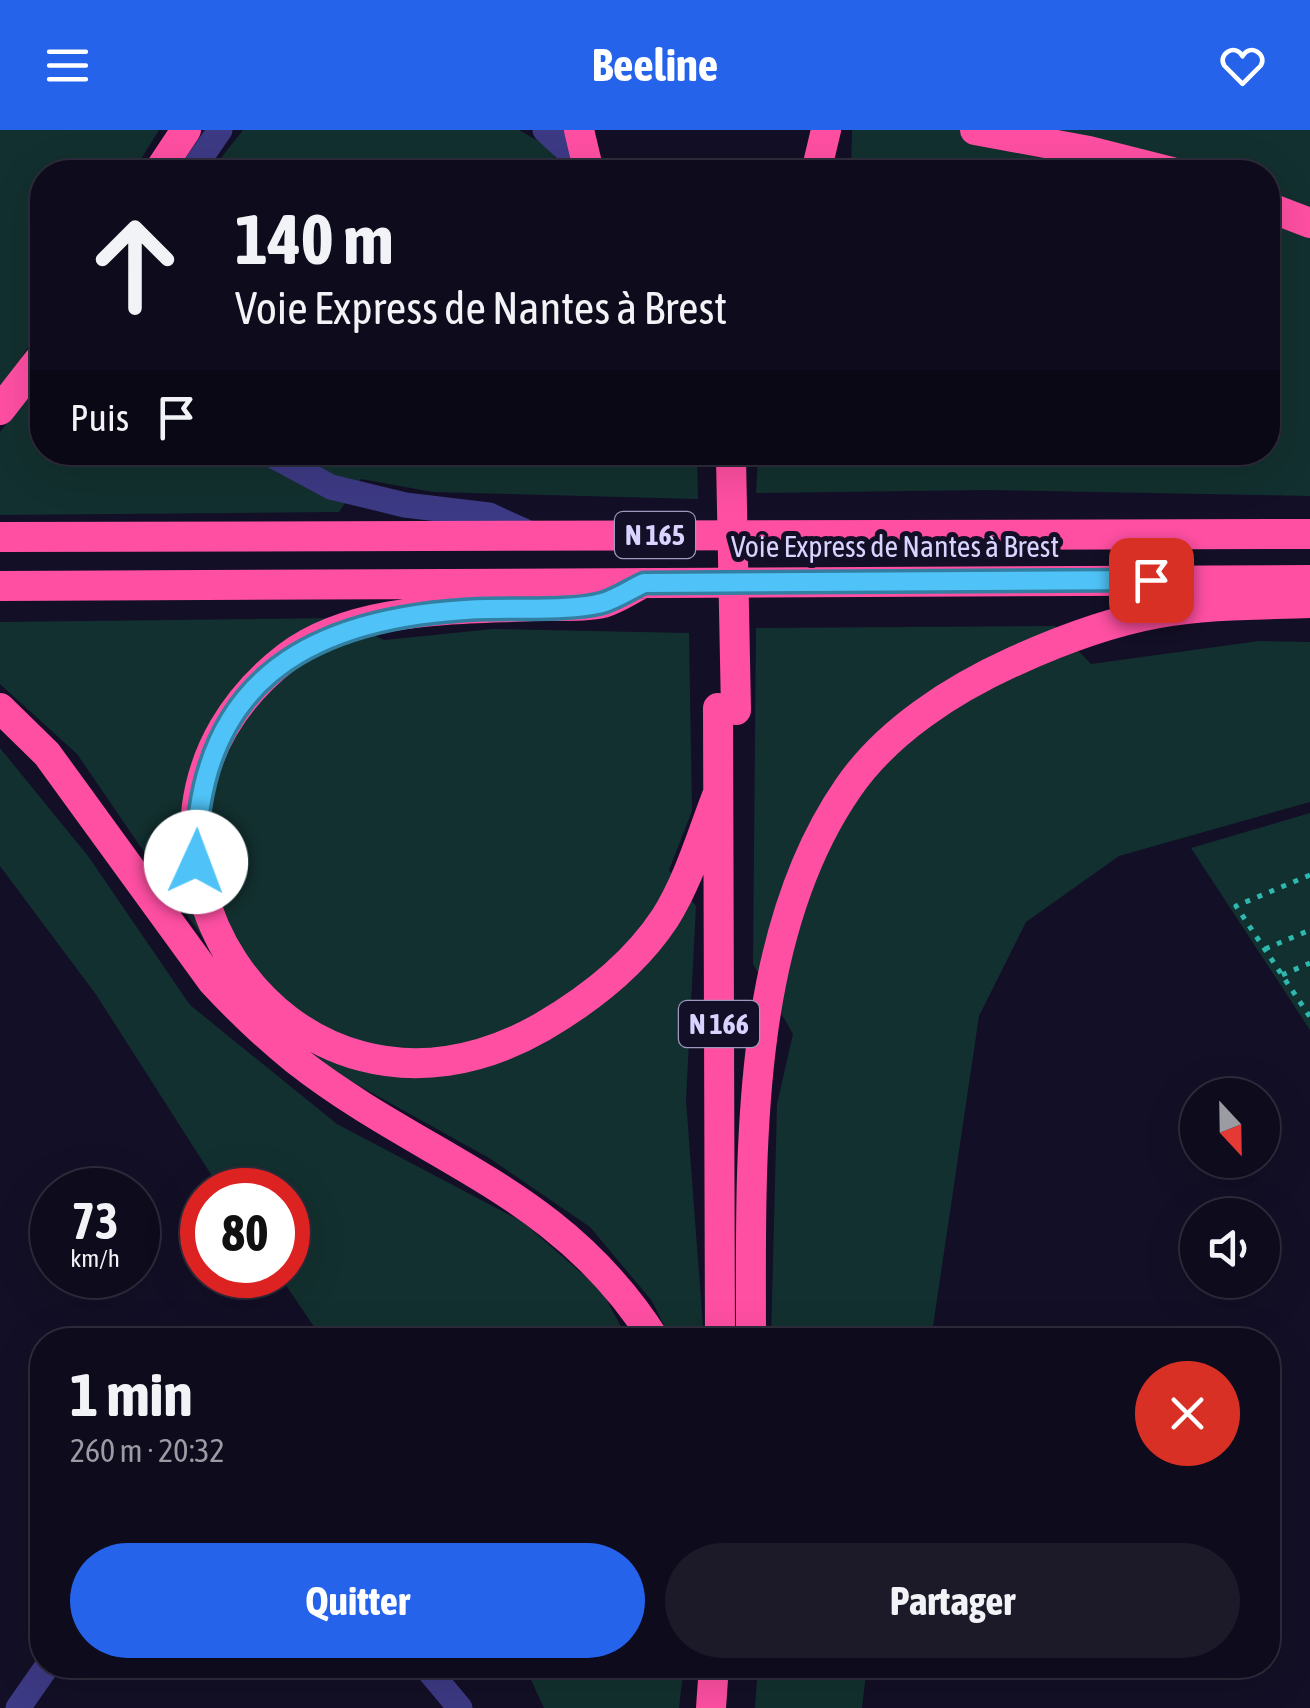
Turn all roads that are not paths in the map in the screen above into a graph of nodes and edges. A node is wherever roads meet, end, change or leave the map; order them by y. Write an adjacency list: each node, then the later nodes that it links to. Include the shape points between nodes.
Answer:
1 (186, 130): 7 (highway)
2 (220, 130): 8 (street)
3 (545, 130): 9 (street)
4 (579, 130): 10 (highway)
5 (826, 130): 11 (highway)
6 (975, 130): 12 (highway)
7 (166, 160)
8 (199, 160)
9 (577, 160)
10 (586, 160)
11 (819, 160)
12 (1124, 160)
13 (1280, 212): 14 (highway)
14 (1310, 223)
15 (30, 371): 16 (highway)
16 (0, 410)
17 (290, 465): 20 (street, via 331,487 489,515)
18 (724, 465): 27 (highway, N 166)
19 (1310, 534): 20 (highway, Voie Express de Nantes à Brest / N 165)
20 (533, 535): 21 (highway, Voie Express de Nantes à Brest / N 165)
21 (0, 538)
22 (1310, 580): 23 (highway, Voie Express de Nantes à Brest / N 165)
23 (644, 583): 24 (highway, Voie Express de Nantes à Brest / N 165); 28 (highway, via 602,603 378,621 326,636 290,656 237,710 200,792 196,862 208,910 245,980 310,1037 389,1065 452,1063 548,1024 632,958 666,916)
24 (0, 586)
25 (1310, 603): 32 (highway, via 1160,613 1093,629 933,706 849,786 802,871 775,967 751,1195)
26 (0, 708): 29 (highway, via 46,754 212,981 244,1014 298,1061 537,1210 578,1245)
27 (727, 709): 28 (highway, N 166); 31 (highway, N 166)
28 (718, 793): 30 (highway, N 166)
29 (647, 1328)
30 (720, 1328)
31 (737, 1328)
32 (751, 1328)
33 (39, 1678): 37 (street)
34 (435, 1678): 38 (street)
35 (715, 1678): 39 (highway)
36 (720, 1678): 40 (highway)
37 (18, 1708)
38 (460, 1708)
39 (710, 1708)
40 (728, 1708)

